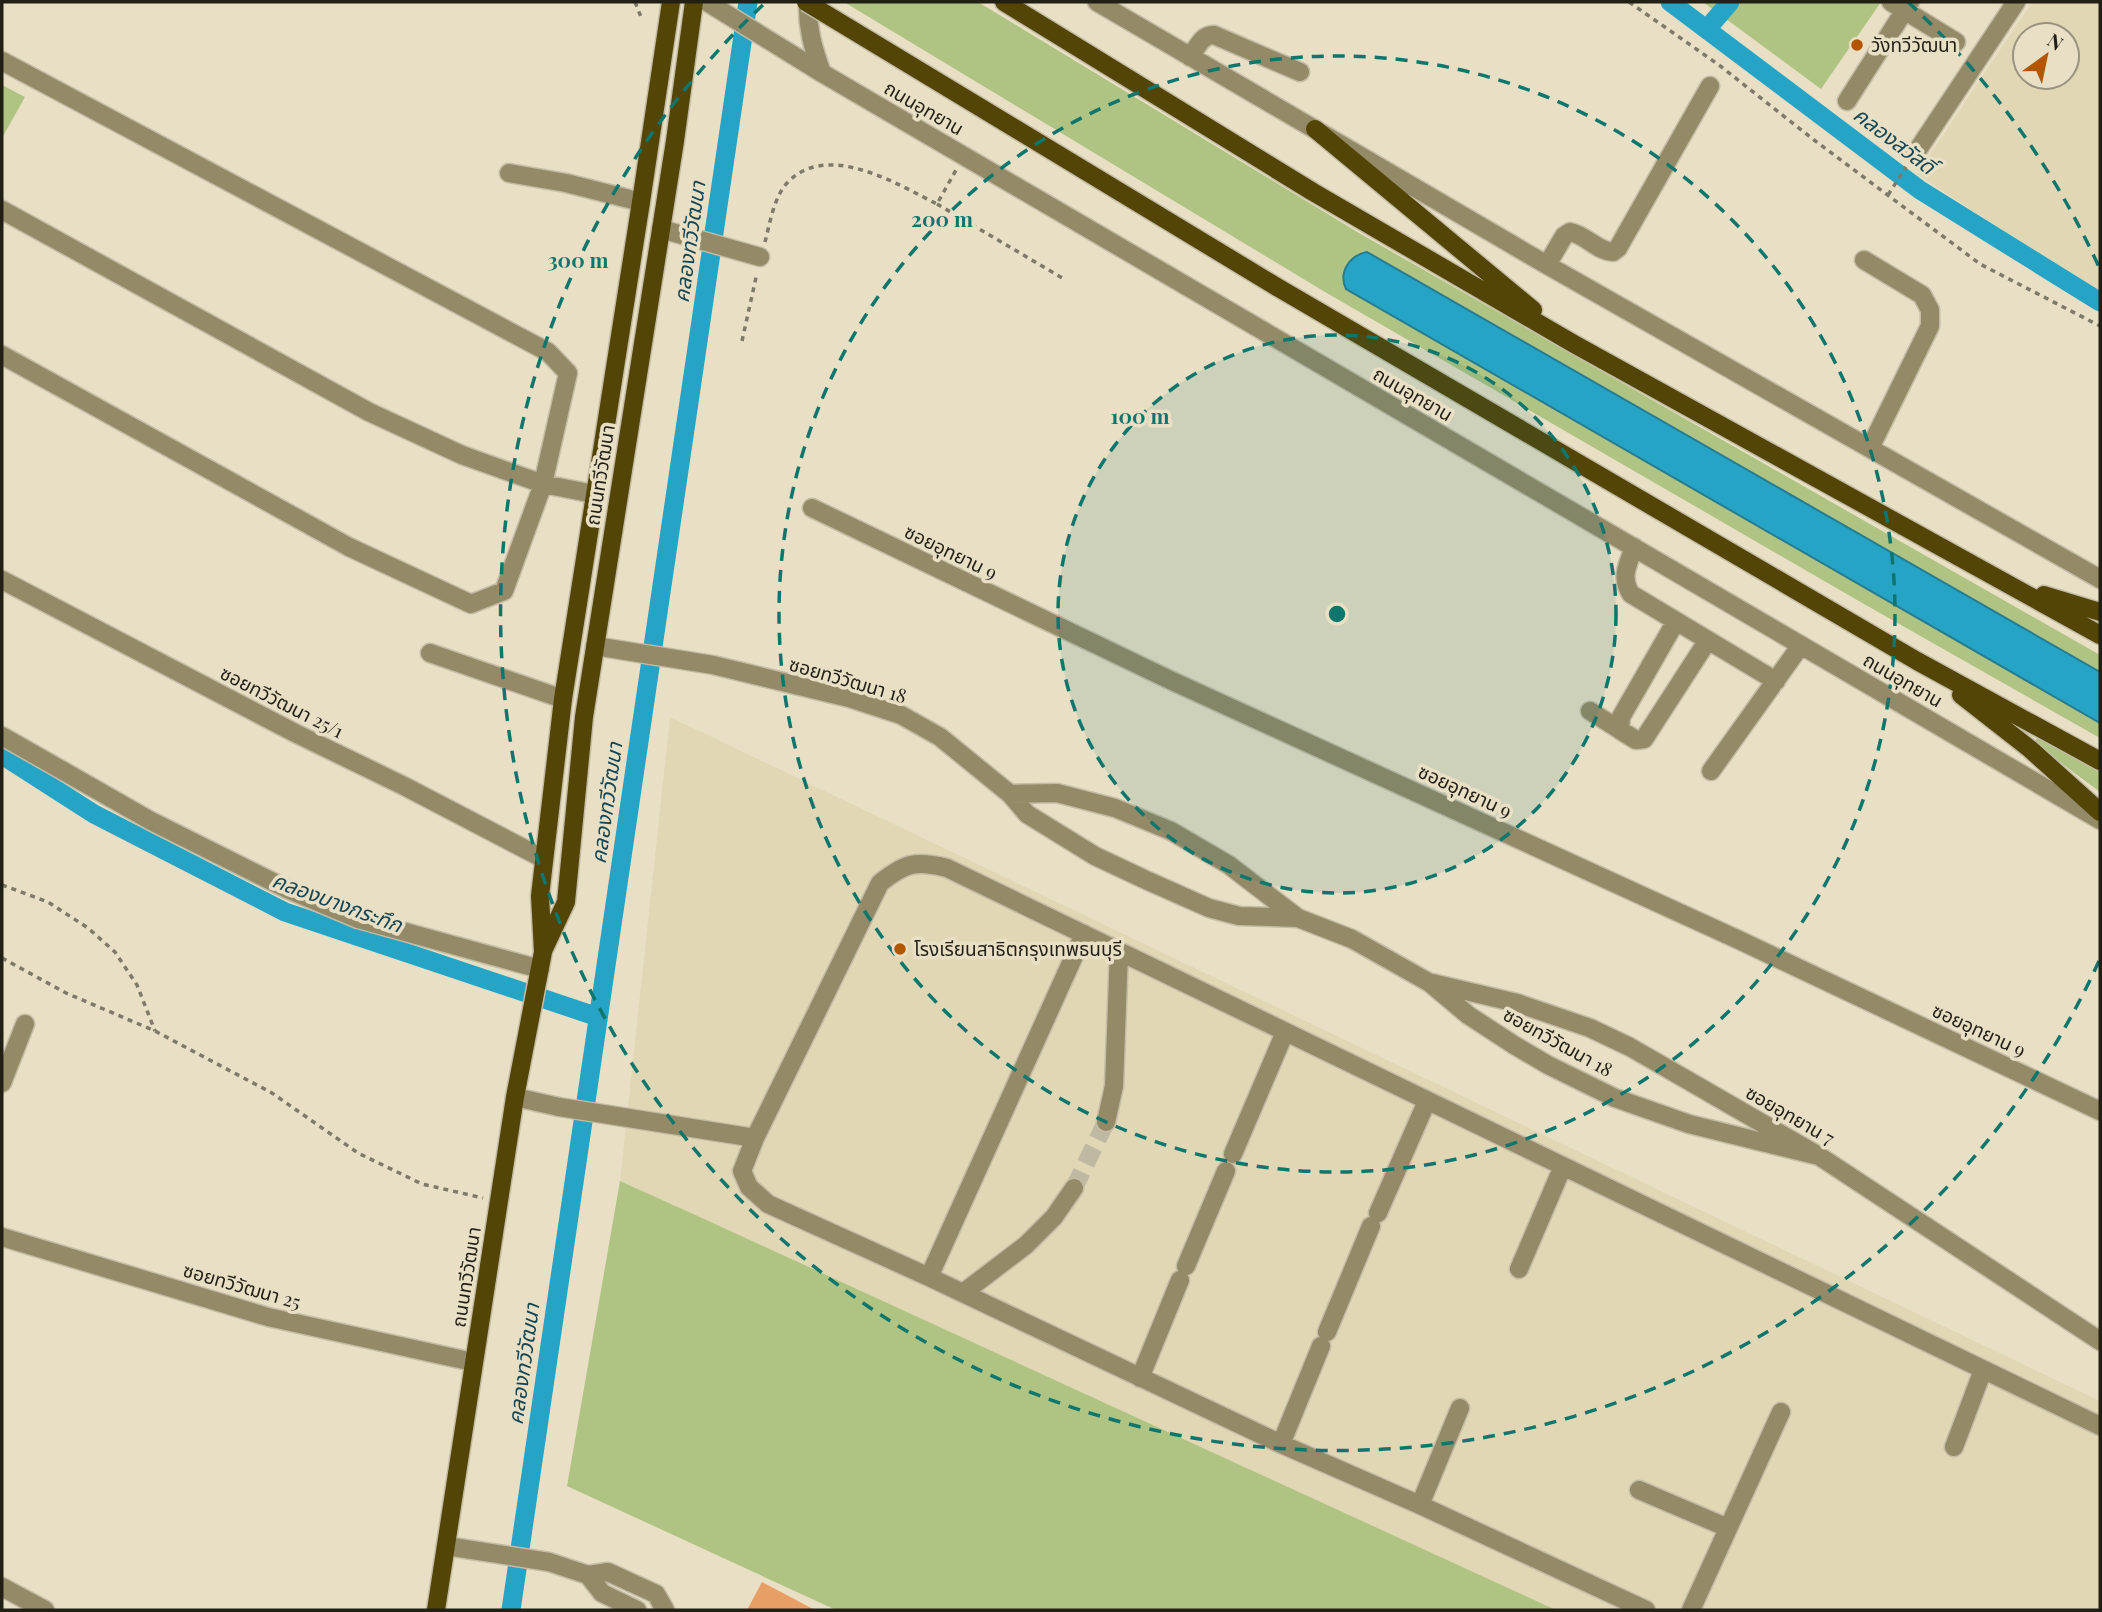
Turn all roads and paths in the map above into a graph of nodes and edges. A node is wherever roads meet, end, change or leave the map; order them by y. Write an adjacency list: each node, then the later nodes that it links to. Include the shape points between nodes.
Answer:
1 (635, 2): 10 (path)
2 (671, 2): 23 (main road, ถนนทวีวัฒนา)
3 (703, 2): 15 (street, ถนนอุทยาน); 26 (main road, ถนนทวีวัฒนา)
4 (807, 2): 15 (street, via 811,41); 50 (main road, ถนนอุทยาน, bridge, via 1277,287)
5 (1004, 2): 33 (main road, via 1313,192)
6 (1097, 2): 12 (street)
7 (1629, 2): 22 (path)
8 (2016, 2): 19 (street)
9 (1902, 5): 11 (street); 17 (street)
10 (641, 17)
11 (1956, 42)
12 (1190, 57): 14 (street, via 1204,38 1214,35); 18 (street)
13 (2, 61): 36 (street, via 548,352 568,373)
14 (1300, 72)
15 (822, 73): 20 (street, ถนนอุทยาน)
16 (1710, 86): 29 (street, via 1618,248 1607,252 1570,232)
17 (1847, 101)
18 (1315, 130): 29 (street); 33 (main road)
19 (1915, 153): 22 (path)
20 (964, 156): 24 (path); 39 (street, ถนนอุทยาน)
21 (509, 173): 23 (street)
22 (1888, 195): 31 (path, via 1980,264)
23 (641, 202): 37 (main road, ถนนทวีวัฒนา)
24 (937, 204): 27 (path, via 878,174 841,164 809,168 788,181); 30 (path)
25 (2, 210): 36 (street, via 369,412 461,455)
26 (661, 229): 27 (street); 48 (main road, ถนนทวีวัฒนา)
27 (752, 255): 32 (path)
28 (1864, 260): 35 (street, via 1922,295 1930,310 1930,326)
29 (1547, 265): 35 (street)
30 (1064, 279)
31 (2100, 326)
32 (742, 341)
33 (1574, 344): 42 (main road)
34 (2, 355): 36 (street, via 349,547 471,604 504,591)
35 (1870, 448): 40 (street)
36 (543, 484): 37 (street)
37 (594, 494): 52 (main road, ถนนทวีวัฒนา)
38 (812, 508): 75 (street, ซอยอุทยาน 9, via 1171,680)
39 (1634, 548): 44 (street, via 1625,585 1631,594); 47 (street, ถนนอุทยาน)
40 (2100, 579)
41 (2, 580): 61 (street, ซอยทวีวัฒนา 25/1)
42 (2017, 587): 43 (main road); 45 (main road)
43 (2100, 612)
44 (1676, 621): 46 (street); 54 (street, via 1621,717)
45 (2100, 635)
46 (1708, 640): 51 (street); 54 (street, via 1644,740)
47 (1801, 645): 51 (street); 60 (street, ถนนอุทยาน)
48 (595, 646): 58 (street, ซอยทวีวัฒนา 18, via 713,665 901,715 940,737); 67 (main road, ถนนทวีวัฒนา, via 566,902)
49 (430, 653): 52 (street)
50 (1917, 661): 56 (main road, ถนนอุทยาน); 59 (main road, via 2031,749)
51 (1776, 681): 57 (street)
52 (563, 699): 61 (main road, ถนนทวีวัฒนา)
53 (1590, 711): 54 (street)
54 (1620, 730)
55 (2, 736): 67 (street, via 151,821 286,888 358,919)
56 (2100, 761)
57 (1711, 771)
58 (1010, 794): 63 (street, ซอยทวีวัฒนา 18, via 1027,814 1095,856 1209,908 1239,916); 63 (street, ซอยทวีวัฒนา 18, via 1057,793 1115,808 1171,831 1229,866)
59 (2100, 813)
60 (2100, 820)
61 (544, 859): 67 (main road, ถนนทวีวัฒนา)
62 (2, 885): 70 (path, via 48,902 115,952 137,985)
63 (1298, 918): 68 (street, ซอยทวีวัฒนา 18, via 1352,939)
64 (1084, 934): 65 (street); 77 (street, via 947,868 923,862 900,867 880,883); 86 (street)
65 (1119, 951): 71 (street); 76 (street, via 1114,1086)
66 (2, 958): 70 (path, via 66,993)
67 (540, 969): 73 (main road, ถนนทวีวัฒนา)
68 (1430, 983): 79 (street, ซอยอุทยาน 7, via 1517,1003 1590,1028); 79 (street, ซอยทวีวัฒนา 18, via 1514,1045 1615,1098 1689,1124)
69 (25, 1024): 72 (street)
70 (155, 1031): 83 (path, via 272,1093 358,1153 422,1184)
71 (1285, 1032): 74 (street); 78 (street)
72 (2, 1083)
73 (515, 1097): 77 (street); 83 (main road, ถนนทวีวัฒนา)
74 (1427, 1101): 80 (street); 95 (street)
75 (2100, 1111)
76 (1106, 1122)
77 (755, 1138): 86 (street, via 742,1171 749,1187 768,1204)
78 (1233, 1154)
79 (1819, 1156): 88 (street, ซอยอุทยาน 7)
80 (1563, 1166): 85 (street); 90 (street)
81 (1226, 1171): 91 (street)
82 (1074, 1188): 87 (street, via 1026,1245)
83 (499, 1202): 89 (main road, ถนนทวีวัฒนา)
84 (2, 1237): 89 (street, ซอยทวีวัฒนา 25, via 268,1317)
85 (1518, 1269)
86 (929, 1277): 87 (street)
87 (963, 1293): 91 (street)
88 (2100, 1341)
89 (473, 1362): 100 (main road, ถนนทวีวัฒนา)
90 (1983, 1370): 94 (street); 96 (street)
91 (1140, 1378): 95 (street)
92 (1460, 1408): 98 (street)
93 (1781, 1412): 99 (street)
94 (2100, 1426)
95 (1282, 1444): 98 (street)
96 (1954, 1447)
97 (1639, 1490): 99 (street)
98 (1420, 1505): 107 (street)
99 (1728, 1528): 108 (street)
100 (446, 1546): 101 (street, via 549,1562); 104 (main road, ถนนทวีวัฒนา)
101 (588, 1575): 105 (street, via 602,1593); 106 (street, via 608,1572 656,1594)
102 (2, 1587): 103 (street)
103 (45, 1610)
104 (436, 1610)
105 (637, 1610)
106 (666, 1610)
107 (1646, 1610)
108 (1691, 1610)

